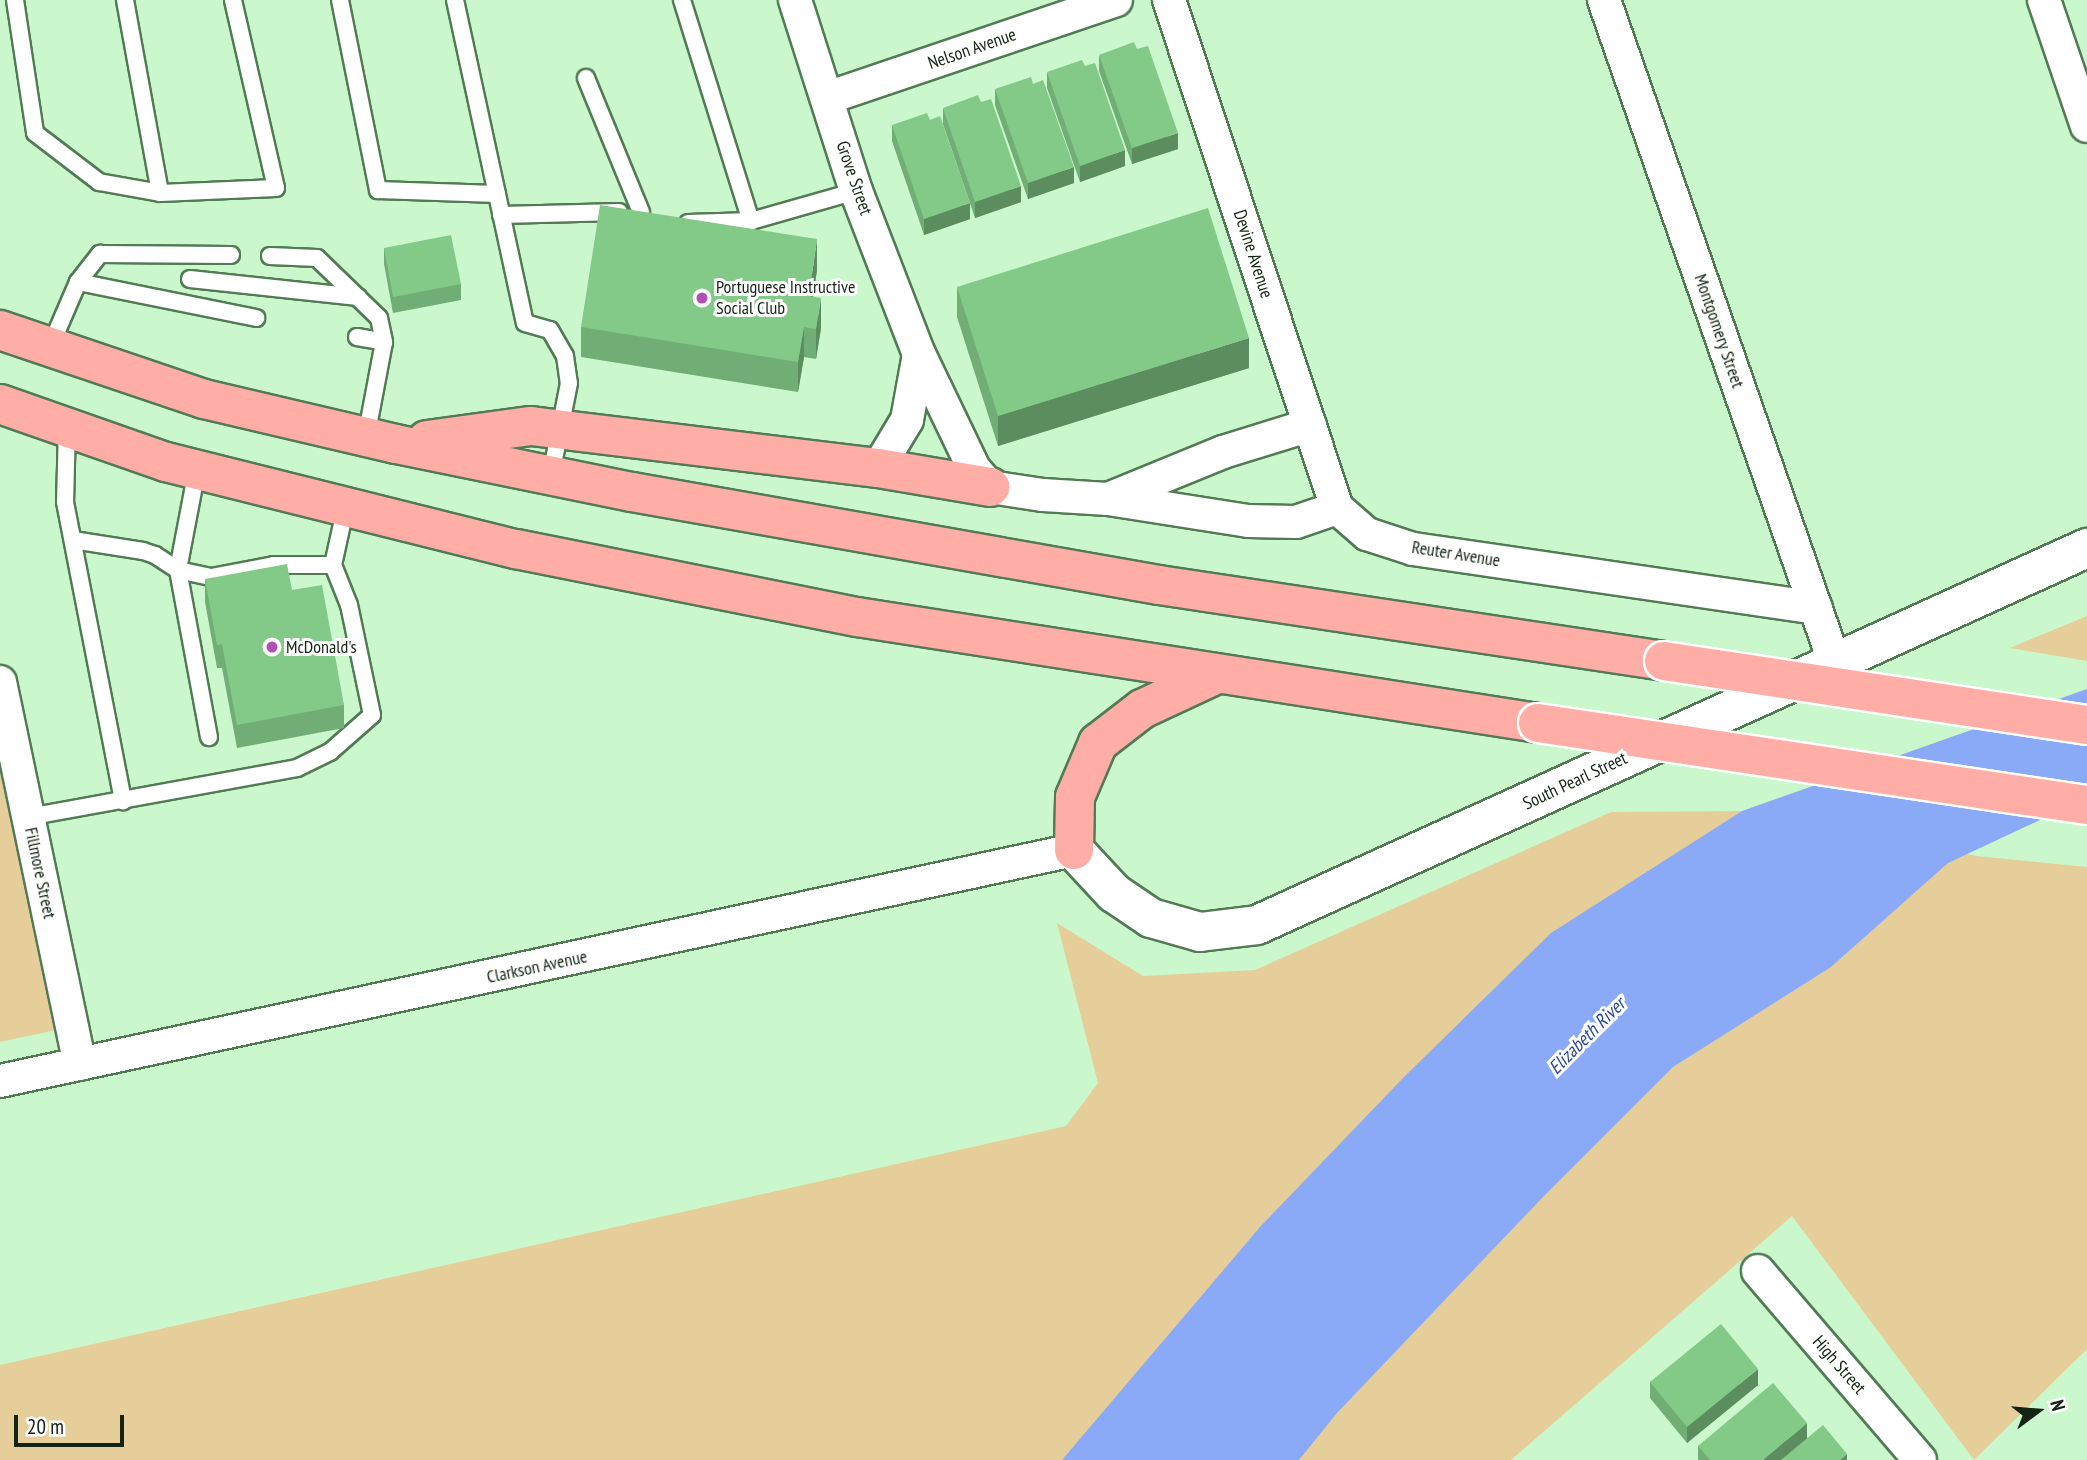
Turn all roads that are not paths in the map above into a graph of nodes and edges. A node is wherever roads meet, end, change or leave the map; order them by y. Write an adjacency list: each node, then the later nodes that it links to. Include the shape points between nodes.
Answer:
1 (15, 0): 16 (lane, via 35,132 99,182)
2 (125, 0): 16 (lane)
3 (233, 0): 16 (lane, via 276,188)
4 (340, 0): 17 (lane, via 378,190)
5 (455, 0): 17 (lane)
6 (682, 0): 19 (lane)
7 (795, 0): 13 (street, Grove Street)
8 (1116, 0): 13 (street, Nelson Avenue)
9 (1169, 0): 35 (street, Devine Avenue)
10 (1604, 0): 50 (street, Montgomery Street)
11 (2043, 0): 14 (street)
12 (586, 78): 18 (lane, via 647,213)
13 (827, 98): 15 (street, Grove Street)
14 (2087, 126)
15 (856, 191): 19 (lane); 33 (street, Grove Street)
16 (160, 193)
17 (497, 194): 18 (lane)
18 (501, 215): 37 (lane, via 525,323 550,330 565,356 569,383)
19 (751, 221): 20 (lane)
20 (677, 223)
21 (197, 254): 22 (lane); 24 (lane); 25 (lane, via 100,254)
22 (231, 255)
23 (270, 257): 26 (lane, via 317,258)
24 (190, 279): 26 (lane); 27 (lane)
25 (78, 282): 27 (lane); 32 (lane)
26 (358, 297): 31 (lane, via 379,318)
27 (184, 303): 28 (lane)
28 (256, 318)
29 (0, 330): 32 (highway)
30 (358, 337): 31 (lane)
31 (384, 342): 38 (lane)
32 (50, 347): 38 (highway, via 204,399)
33 (919, 355): 39 (street, via 907,420); 42 (street, Grove Street, via 974,469)
34 (0, 404): 36 (highway)
35 (1310, 425): 43 (street, via 1223,452); 45 (street, Devine Avenue)
36 (66, 427): 40 (highway); 46 (lane, via 65,502)
37 (561, 429): 38 (highway, via 531,426); 39 (highway); 41 (lane)
38 (381, 441): 41 (highway)
39 (878, 468): 42 (highway)
40 (197, 470): 44 (highway); 49 (lane)
41 (551, 475): 54 (highway, bridge, via 1159,585)
42 (990, 486): 43 (street)
43 (1108, 499): 45 (street, via 1248,521 1296,522)
44 (345, 506): 48 (lane); 52 (highway, via 516,549 844,615)
45 (1337, 508): 50 (street, Reuter Avenue, via 1367,534 1413,549)
46 (73, 540): 49 (lane, via 143,551); 56 (lane)
47 (2087, 548): 51 (street, South Pearl Street)
48 (333, 565): 49 (lane, via 274,565 211,577); 56 (lane, via 349,605 372,715 330,752 297,768)
49 (177, 570): 55 (lane)
50 (1816, 608): 51 (street, Montgomery Street)
51 (1834, 661): 59 (street, South Pearl Street, via 1256,925 1200,932 1151,918 1114,893)
52 (1215, 675): 57 (highway, bridge); 59 (highway, via 1142,709 1098,743 1075,797)
53 (0, 682): 58 (street, Fillmore Street)
54 (2087, 725)
55 (209, 737)
56 (123, 801): 58 (lane)
57 (2087, 805)
58 (28, 817): 60 (street, Fillmore Street)
59 (1074, 850): 60 (street, Clarkson Avenue)
60 (80, 1064): 61 (street, Clarkson Avenue)
61 (0, 1081)
62 (1758, 1271): 63 (street, High Street)
63 (1920, 1460)

